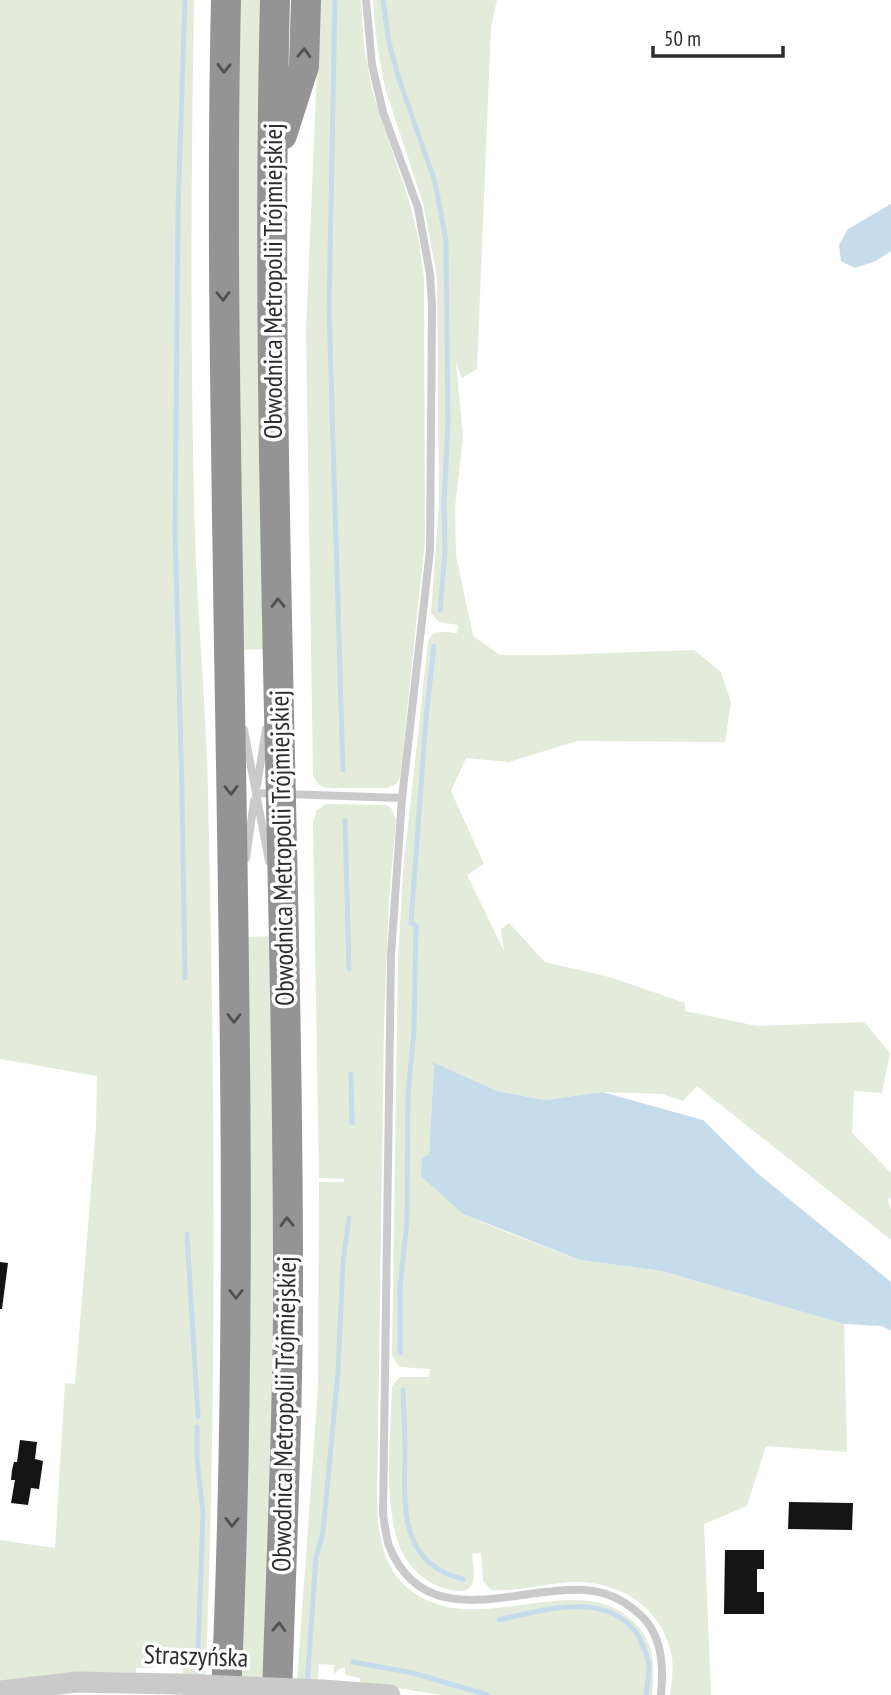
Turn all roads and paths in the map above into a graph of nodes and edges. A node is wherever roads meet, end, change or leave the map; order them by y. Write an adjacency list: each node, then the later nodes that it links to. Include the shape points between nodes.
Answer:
1 (226, 0): 6 (highway, Obwodnica Metropolii Trójmiejskiej, one-way to 6, via 223,286)
2 (275, 0): 5 (highway, Obwodnica Metropolii Trójmiejskiej)
3 (306, 0): 5 (highway, one-way to 3, via 304,66)
4 (366, 0): 10 (lane, via 372,65 383,112 418,208 432,306 430,550)
5 (272, 166): 9 (highway, Obwodnica Metropolii Trójmiejskiej, one-way to 5, via 279,649)
6 (229, 649): 7 (lane); 14 (highway, Obwodnica Metropolii Trójmiejskiej, one-way to 14)
7 (239, 701)
8 (241, 715): 9 (lane)
9 (268, 794): 10 (lane); 11 (lane); 13 (highway, Obwodnica Metropolii Trójmiejskiej); 14 (lane)
10 (402, 798): 19 (lane, via 391,955 383,1515 389,1545 403,1571 418,1586 440,1596 462,1601 585,1590 624,1601 643,1616 654,1634 663,1676)
11 (271, 870)
12 (273, 883): 13 (lane)
13 (284, 936): 17 (highway, Obwodnica Metropolii Trójmiejskiej, one-way to 13, via 288,1312)
14 (233, 937): 16 (highway, Obwodnica Metropolii Trójmiejskiej, one-way to 16, via 236,1308)
15 (0, 1691): 18 (street, Straszyńska, bridge, via 77,1682)
16 (226, 1695)
17 (277, 1695)
18 (390, 1695)
19 (661, 1695)

